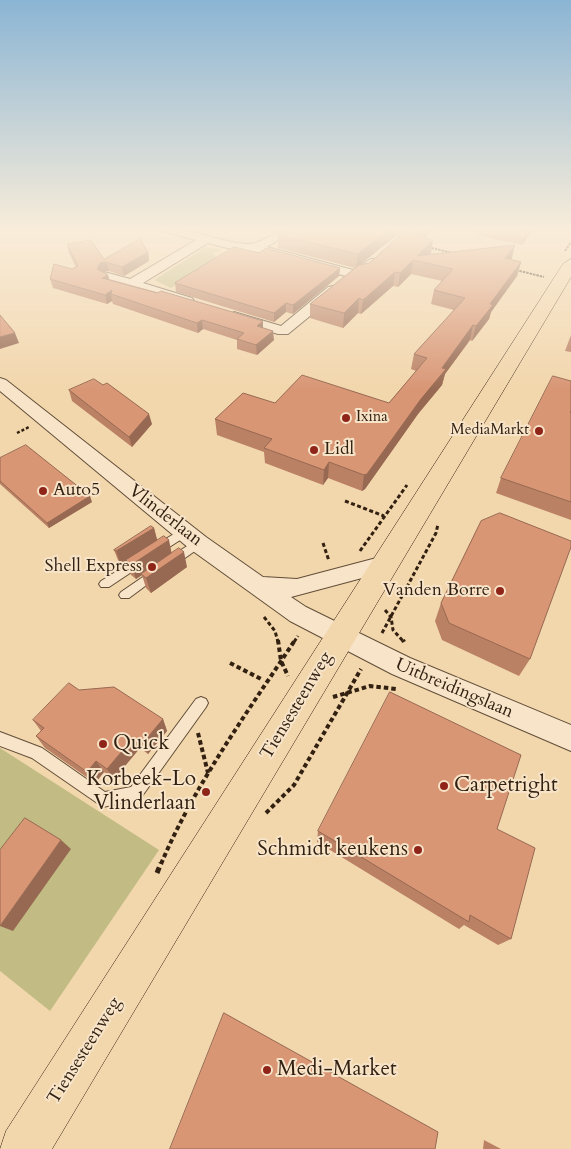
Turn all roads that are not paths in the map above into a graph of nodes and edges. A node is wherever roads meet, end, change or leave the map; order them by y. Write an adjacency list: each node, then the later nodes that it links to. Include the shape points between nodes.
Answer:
1 (127, 283): 4 (street)
2 (342, 283): 6 (street, via 283,331)
3 (559, 283): 9 (main road, Tiensesteenweg)
4 (132, 284): 5 (street)
5 (198, 305)
6 (217, 310)
7 (0, 383): 8 (street, Vlinderlaan)
8 (191, 537): 10 (lane); 11 (street, Vlinderlaan); 12 (lane)
9 (384, 564): 11 (street, via 297,588); 13 (main road, Tiensesteenweg)
10 (105, 584)
11 (259, 586): 13 (street, Vlinderlaan, via 298,614)
12 (125, 595)
13 (340, 636): 15 (street, Uitbreidingslaan, via 456,690); 17 (main road, Tiensesteenweg)
14 (201, 703): 16 (lane, via 135,794 103,800 37,753)
15 (571, 738)
16 (0, 739)
17 (24, 1149)

